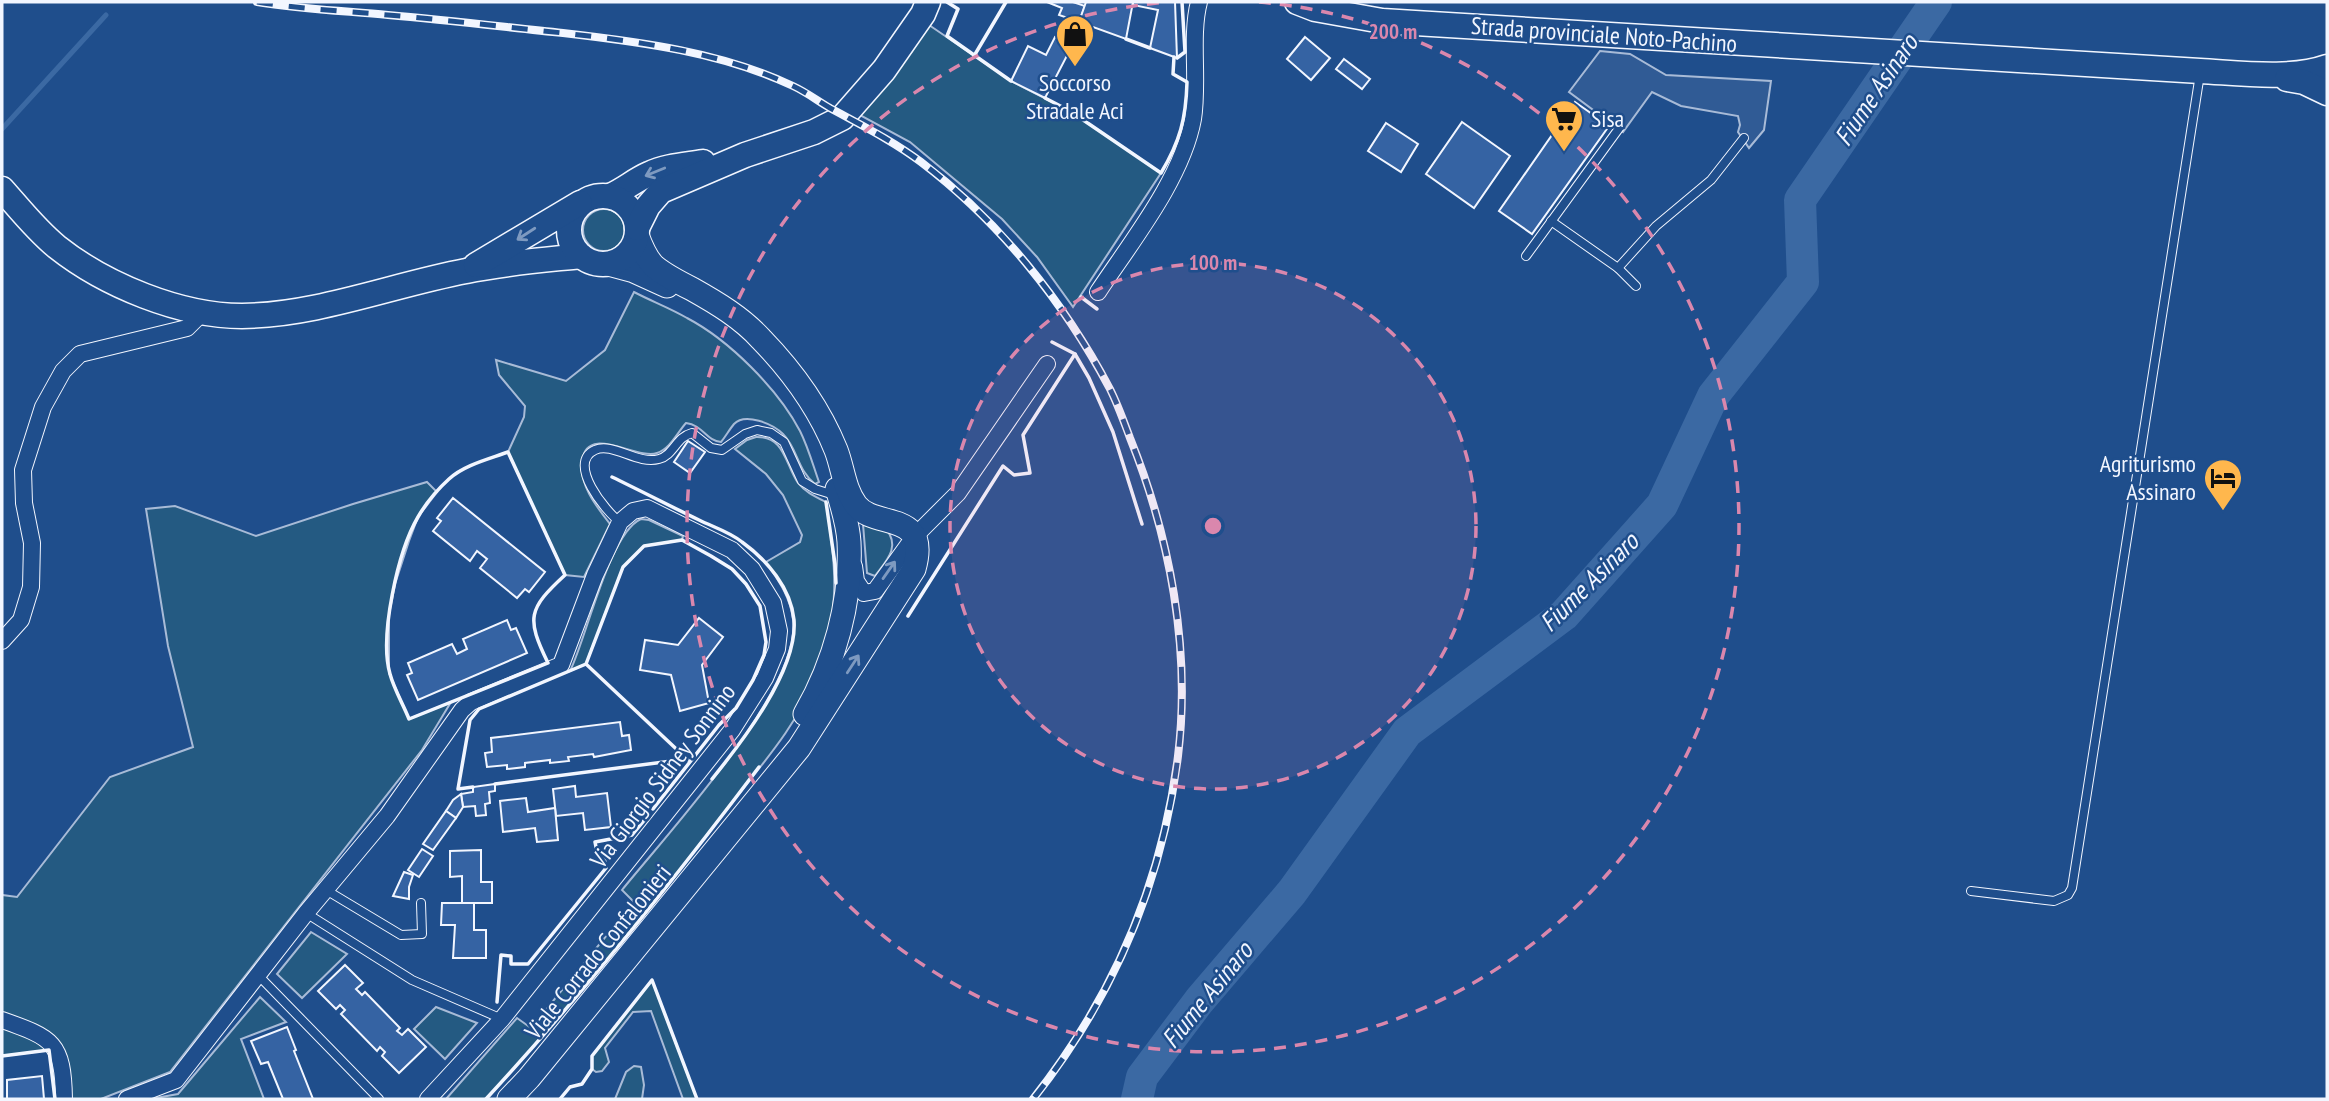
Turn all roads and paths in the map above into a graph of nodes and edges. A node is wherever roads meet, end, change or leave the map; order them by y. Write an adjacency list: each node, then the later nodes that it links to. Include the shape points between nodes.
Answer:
1 (928, 2): 10 (main road, via 884,70 842,118)
2 (1199, 2): 22 (street, via 1196,92 1186,146 1152,210)
3 (1297, 2): 5 (main road, Strada provinciale Noto-Pachino, via 1382,21)
4 (2327, 67): 6 (main road)
5 (2200, 71): 6 (main road); 32 (lane, via 2073,888 2054,901)
6 (2266, 74): 7 (main road, via 2304,82)
7 (2327, 93)
8 (1620, 127): 14 (lane)
9 (1744, 138): 19 (lane, via 1711,180 1656,226)
10 (745, 155): 12 (main road, one-way to 12, via 663,168); 15 (main road, via 661,191)
11 (2, 189): 23 (main road, via 56,246 86,267 154,299)
12 (610, 196): 13 (main road); 15 (main road, via 629,207)
13 (585, 200): 17 (main road, via 575,209 569,234); 20 (main road, one-way to 20)
14 (1551, 221): 16 (lane); 19 (lane)
15 (637, 231): 18 (main road, via 632,248); 27 (main road, via 653,266 737,318 782,362 811,400 858,507 906,528)
16 (1526, 256)
17 (581, 257): 18 (main road); 20 (main road)
18 (608, 264): 25 (main road, via 666,285 752,343 801,405)
19 (1618, 268): 21 (lane)
20 (467, 270): 23 (main road, via 302,309 242,316)
21 (1636, 286)
22 (1098, 292)
23 (204, 312): 29 (street, via 187,328 80,354 63,371 43,407 23,470 32,543 31,587 21,620)
24 (1047, 365): 27 (street, via 958,493)
25 (839, 496): 26 (lane, via 802,481 784,442 771,433 757,430 745,434 722,450 711,449 692,433 657,460 607,448 588,455 586,474 595,495); 28 (main road)
26 (620, 522): 31 (street, via 561,665 471,702 462,710 387,816); 36 (street, Via Giorgio Sidney Sonnino, via 633,511 647,508 732,550 752,569 773,603 779,631 777,649 765,678 732,730)
27 (914, 537): 28 (street, one-way to 27, via 856,582 864,593 870,593); 30 (main road, one-way to 27, via 799,748 914,569 918,547)
28 (849, 542): 30 (main road, via 839,633 827,669 791,738)
29 (2, 641)
30 (727, 837): 42 (main road, Viale Corrado Confalonieri)
31 (326, 890): 33 (lane, via 401,935 422,934); 34 (street)
32 (1971, 891)
33 (421, 903)
34 (306, 913): 35 (street); 36 (lane, via 412,980)
35 (258, 975): 39 (street, via 176,1080); 40 (lane)
36 (502, 1018): 41 (street, Via Giorgio Sidney Sonnino)
37 (2, 1020): 38 (street, via 51,1042 63,1070)
38 (64, 1099)
39 (127, 1099)
40 (379, 1099)
41 (428, 1099)
42 (509, 1099)

